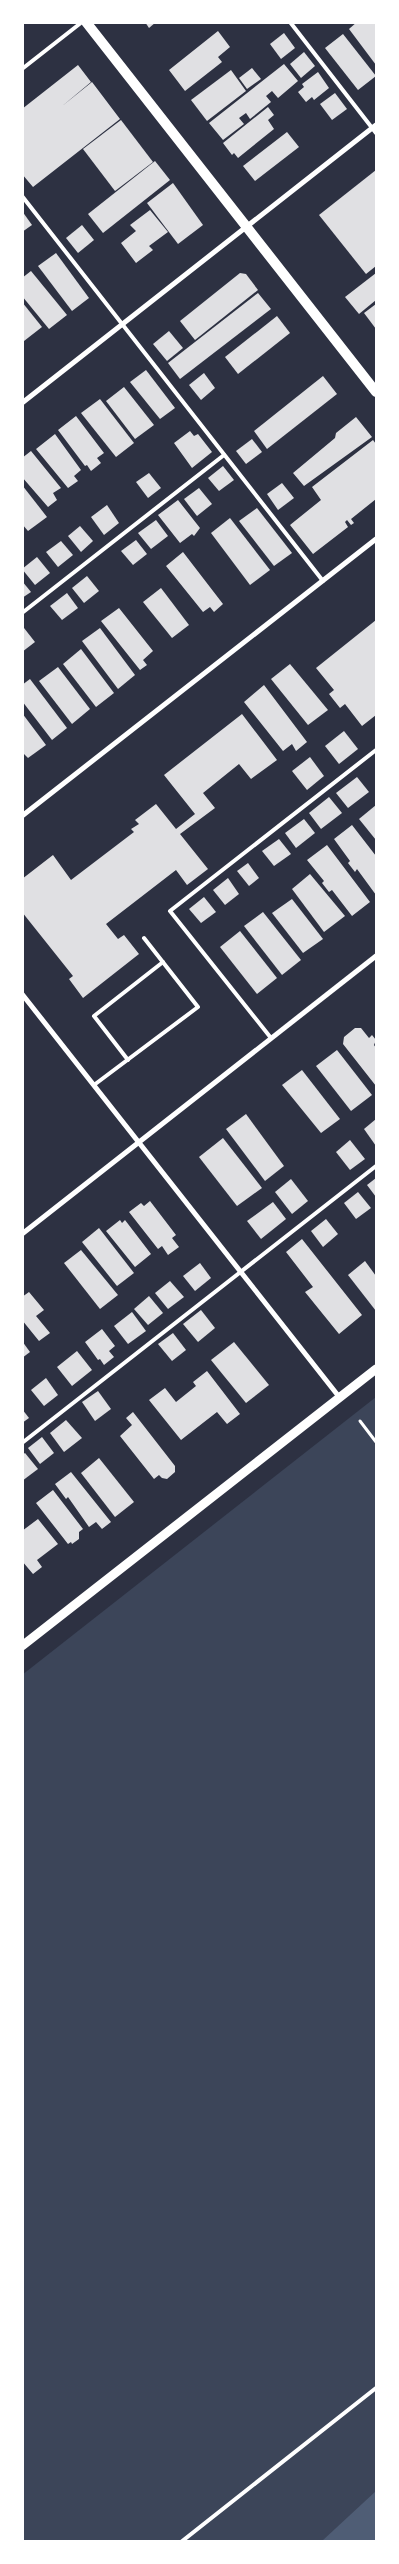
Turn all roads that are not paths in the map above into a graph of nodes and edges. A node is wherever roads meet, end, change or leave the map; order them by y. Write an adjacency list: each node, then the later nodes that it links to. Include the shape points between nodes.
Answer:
1 (84, 22): 3 (lane); 6 (main road)
2 (290, 22): 4 (lane)
3 (22, 69)
4 (375, 129): 6 (street)
5 (23, 198): 7 (lane)
6 (246, 227): 7 (street); 8 (main road)
7 (122, 324): 9 (street); 10 (lane)
8 (376, 392)
9 (22, 403)
10 (224, 455): 12 (lane); 13 (lane)
11 (376, 539): 12 (street)
12 (323, 581): 15 (street)
13 (22, 613)
14 (376, 750): 20 (lane, via 170,911)
15 (22, 816)
16 (144, 938): 18 (lane)
17 (376, 956): 20 (street)
18 (163, 962): 21 (lane, via 94,1016); 21 (lane, via 198,1007)
19 (22, 994): 22 (street)
20 (271, 1038): 23 (street)
21 (128, 1060): 22 (lane)
22 (94, 1085): 23 (street)
23 (139, 1142): 25 (street); 26 (street)
24 (376, 1166): 26 (lane)
25 (22, 1234)
26 (241, 1272): 28 (street); 29 (lane)
27 (376, 1369): 28 (street)
28 (340, 1398): 30 (street)
29 (22, 1443)
30 (22, 1646)
31 (376, 2388): 32 (lane)
32 (181, 2542)

